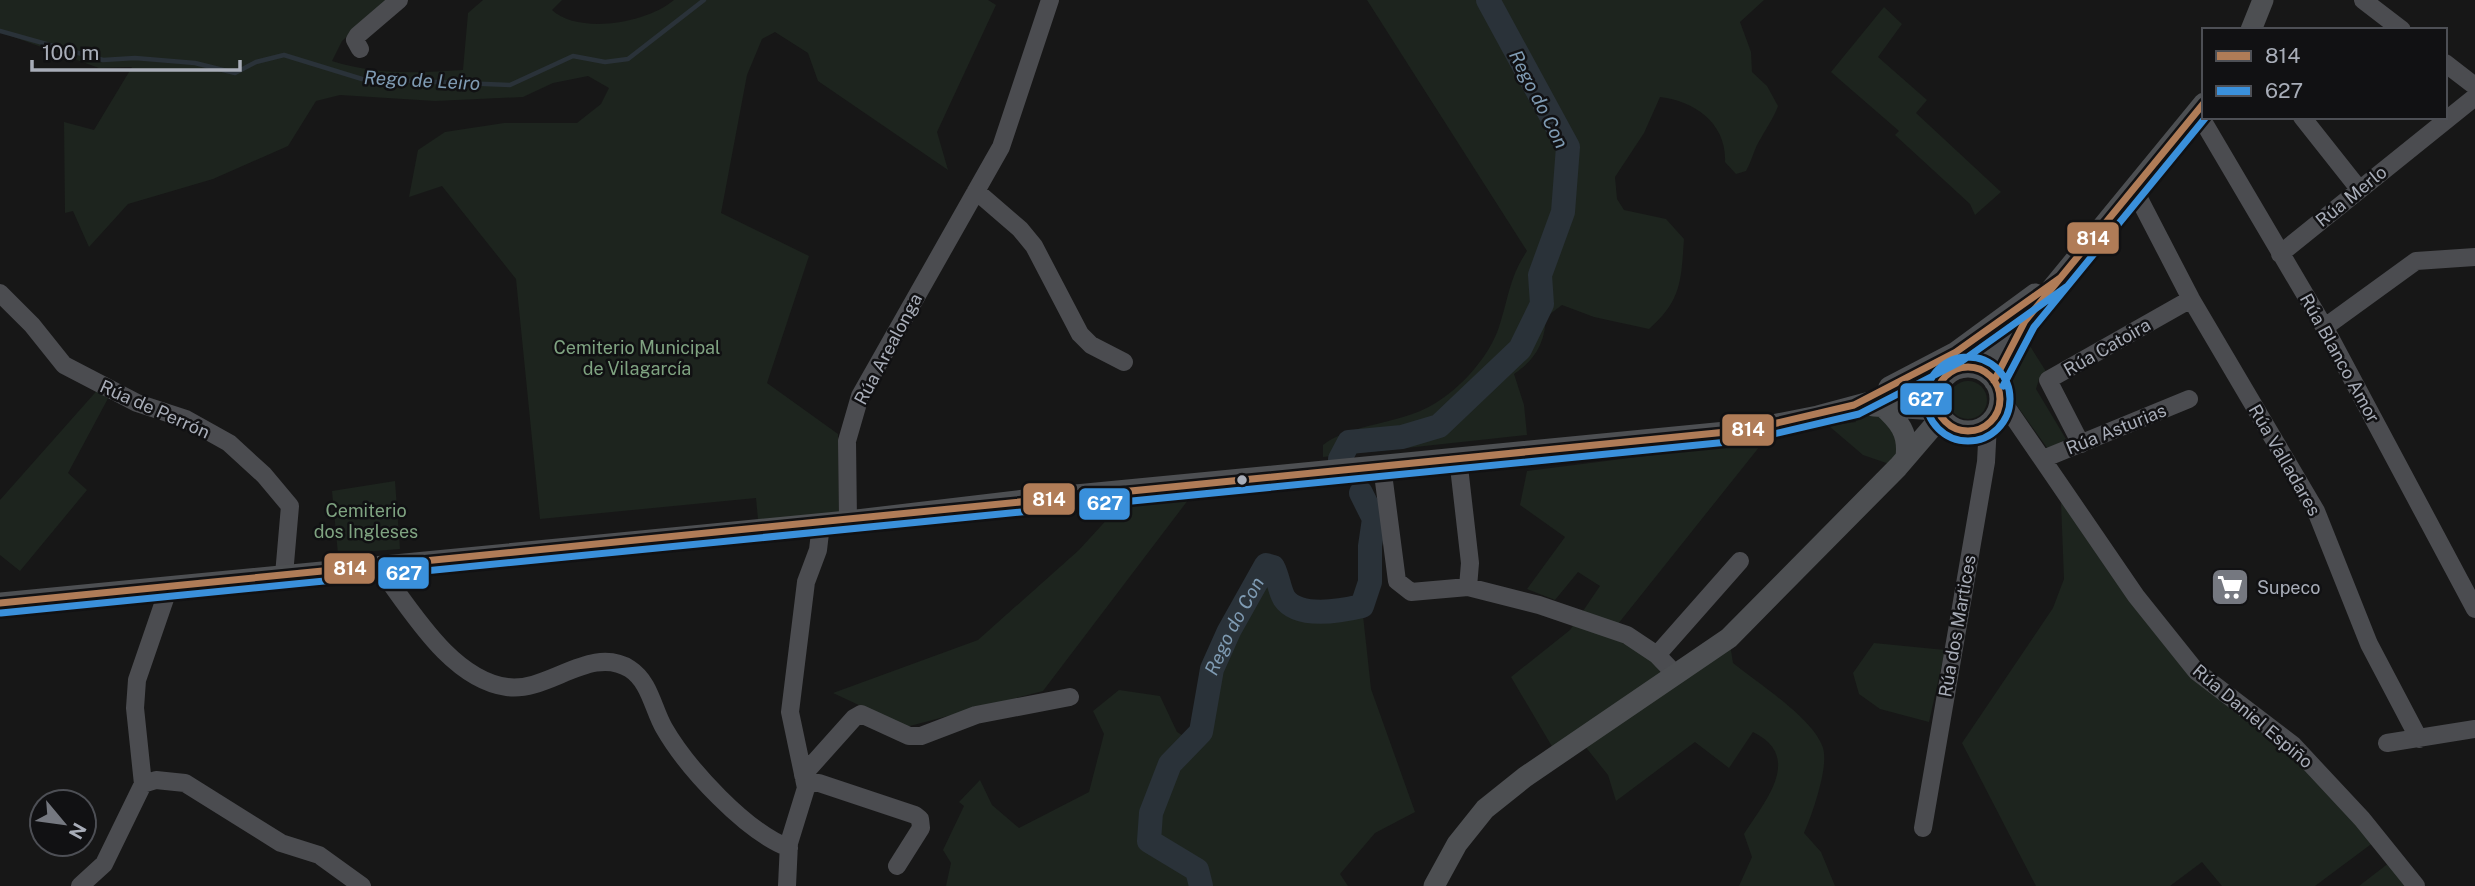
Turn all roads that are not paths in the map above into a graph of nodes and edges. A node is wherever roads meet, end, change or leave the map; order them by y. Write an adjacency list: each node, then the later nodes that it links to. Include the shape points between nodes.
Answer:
1 (399, 0): 7 (street, via 358,35 355,40)
2 (1050, 0): 16 (street, Rúa Arealonga, via 1001,147)
3 (2263, 0): 5 (main road)
4 (2363, 0): 6 (street)
5 (2252, 28)
6 (2399, 28)
7 (360, 49)
8 (2447, 65): 9 (street)
9 (2475, 86)
10 (2475, 97): 15 (street, Rúa Merlo)
11 (2200, 107): 14 (main road)
12 (2207, 119): 17 (street, Rúa Blanco Amor)
13 (2304, 119): 15 (street)
14 (2134, 189): 19 (main road); 21 (street, Rúa Valladares)
15 (2359, 189): 17 (street, Rúa Merlo)
16 (976, 191): 24 (street, via 1034,246 1080,334); 40 (street, Rúa Arealonga, via 860,396 847,441)
17 (2280, 254): 23 (street, Rúa Blanco Amor)
18 (2475, 257): 23 (street, via 2416,261)
19 (2060, 278): 22 (main road); 29 (main road, via 1956,352)
20 (0, 293): 44 (street, Rúa de Perrón, via 64,365 137,402 186,419 229,443 264,475 290,506)
21 (2191, 299): 35 (street, Rúa Catoira, via 2048,380); 53 (street, Rúa Valladares, via 2316,510 2369,644)
22 (2025, 321): 25 (main road); 27 (main road)
23 (2325, 327): 48 (street, Rúa Blanco Amor)
24 (1124, 362)
25 (1966, 368): 26 (main road); 27 (main road, via 1987,374)
26 (1941, 383): 29 (main road); 31 (main road)
27 (1997, 389): 32 (main road, via 1996,414); 34 (street, Rúa Daniel Espiño)
28 (2189, 399): 35 (street, Rúa Asturias)
29 (1854, 405): 30 (main road); 36 (main road, via 1747,430)
30 (1882, 407): 31 (main road); 38 (main road, via 1900,422 1907,443)
31 (1939, 413): 33 (main road); 38 (main road)
32 (1989, 423): 33 (main road, via 1973,431); 34 (street, via 2007,425); 57 (street, Rúa dos Martices)
33 (1958, 430): 38 (main road)
34 (2027, 436): 37 (street, Rúa Daniel Espiño)
35 (2081, 444): 37 (street, Rúa Asturias)
36 (1458, 458): 39 (main road); 46 (street, via 1470,563)
37 (2043, 459): 60 (street, Rúa Daniel Espiño, via 2136,596 2196,671 2293,745)
38 (1902, 462): 50 (main road, via 1729,638)
39 (1382, 466): 40 (main road, via 1024,500); 46 (street, via 1397,581 1410,592)
40 (848, 522): 41 (main road)
41 (821, 524): 43 (main road); 55 (street, via 818,550 806,582 790,712)
42 (1740, 561): 49 (street)
43 (378, 566): 44 (main road); 58 (street, via 436,645 489,680 508,687 607,662 627,667 639,676 663,727 703,779 748,822)
44 (284, 575): 45 (main road)
45 (169, 587): 47 (main road); 56 (street, via 137,680)
46 (1468, 587): 49 (street, via 1600,624)
47 (0, 603)
48 (2475, 609)
49 (1657, 654): 50 (street)
50 (1676, 675): 64 (main road, via 1525,776 1485,809 1457,844)
51 (1070, 697): 55 (street, via 976,715 921,736 909,736 862,714 853,718)
52 (2475, 729): 53 (street)
53 (2419, 740): 54 (street)
54 (2387, 743)
55 (804, 781): 58 (street); 59 (street, via 920,819 921,828)
56 (143, 784): 61 (street, via 104,864); 62 (street, via 156,780 185,783 281,843 319,855)
57 (1923, 828)
58 (789, 848): 63 (street)
59 (897, 866)
60 (2415, 884)
61 (80, 886)
62 (362, 886)
63 (787, 886)
64 (1434, 886)

